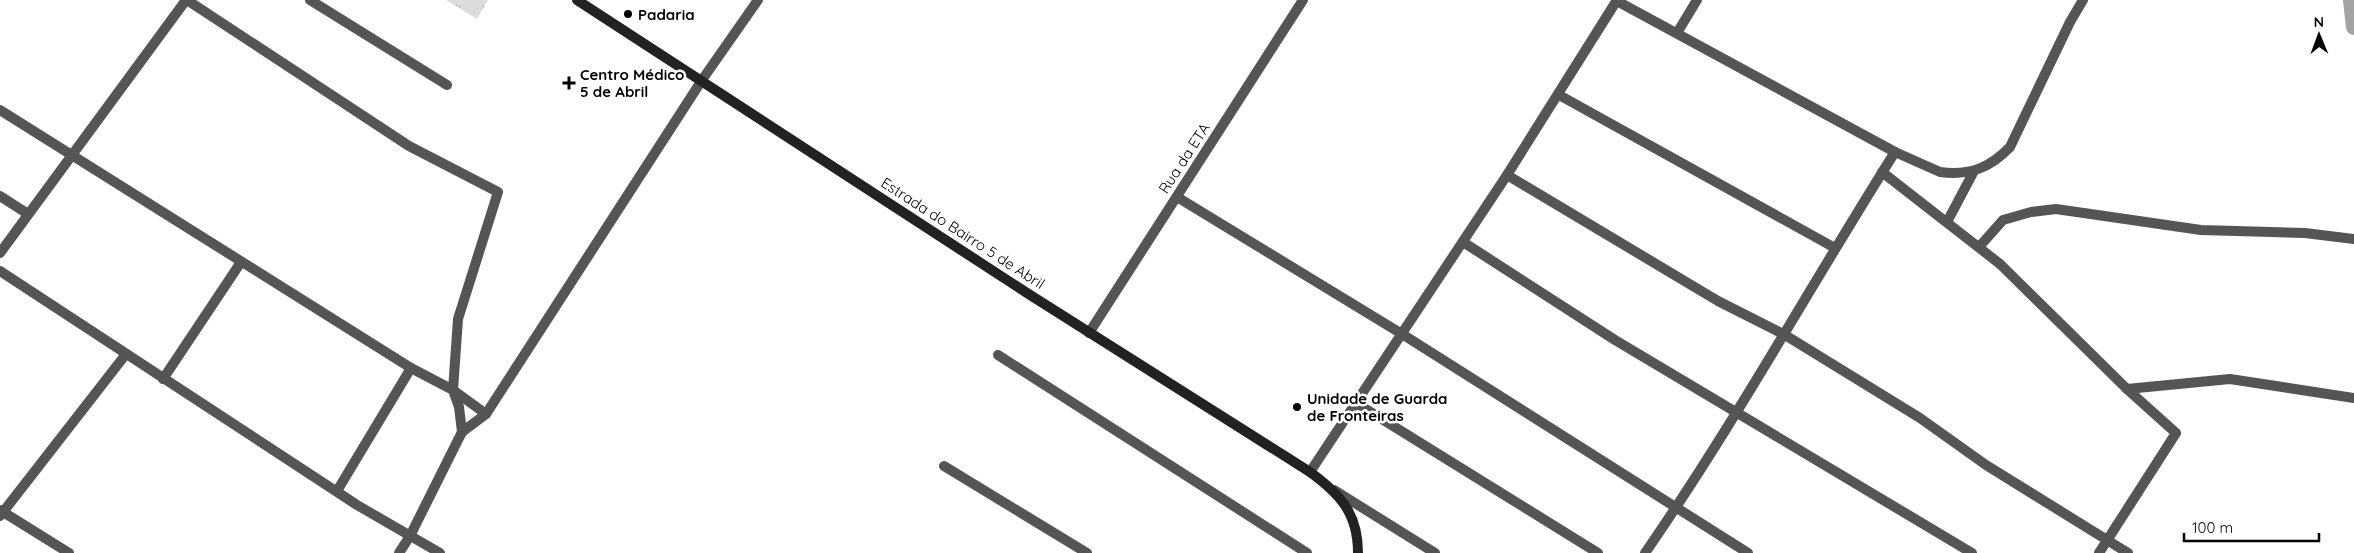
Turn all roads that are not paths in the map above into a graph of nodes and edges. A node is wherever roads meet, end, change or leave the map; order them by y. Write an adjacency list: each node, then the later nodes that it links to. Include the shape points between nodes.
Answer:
1 (186, 0): 15 (street); 38 (street, via 409,146 498,192 458,319)
2 (310, 0): 11 (street)
3 (577, 0): 10 (street, Estrada do Bairro 5 de Abril)
4 (758, 0): 10 (street)
5 (1303, 0): 20 (street, Rua da ETA)
6 (1697, 0): 9 (street)
7 (2083, 0): 16 (street, via 2010,147 1996,162)
8 (1617, 1): 9 (street); 12 (street)
9 (1677, 33): 14 (street)
10 (702, 80): 30 (street, Estrada do Bairro 5 de Abril); 42 (street)
11 (447, 85)
12 (1559, 95): 18 (street); 26 (street)
13 (0, 110): 15 (street)
14 (1895, 152): 16 (street, via 1940,172); 17 (street)
15 (71, 155): 21 (street); 28 (street)
16 (1974, 171): 22 (street)
17 (1882, 172): 22 (street); 26 (street)
18 (1507, 175): 24 (street); 32 (street, via 1718,301)
19 (0, 196): 21 (street)
20 (1177, 197): 30 (street, Rua da ETA); 31 (street)
21 (28, 214): 27 (street)
22 (1946, 222): 25 (street)
23 (2354, 239): 25 (street, via 2305,233 2202,230 2056,208 2003,220)
24 (1463, 242): 31 (street); 41 (street, via 1615,340)
25 (1979, 247): 37 (street)
26 (1835, 248): 32 (street)
27 (0, 253)
28 (242, 262): 35 (street); 36 (street)
29 (0, 271): 33 (street)
30 (1089, 333): 45 (street, Estrada do Bairro 5 de Abril)
31 (1402, 334): 40 (street); 48 (street)
32 (1786, 335): 41 (street); 51 (street)
33 (126, 354): 36 (street); 49 (street)
34 (998, 355): 56 (street)
35 (411, 368): 38 (street); 47 (street)
36 (163, 379): 47 (street)
37 (2127, 389): 39 (street, via 2230,380); 51 (street, via 2176,433)
38 (453, 390): 42 (street); 43 (street)
39 (2354, 398)
40 (1356, 403): 45 (street); 59 (street)
41 (1736, 412): 48 (street); 62 (street)
42 (486, 414): 43 (street)
43 (462, 432): 50 (street)
44 (944, 466): 55 (street)
45 (1310, 472): 46 (street, Estrada do Bairro 5 de Abril)
46 (1334, 490): 57 (street, Estrada do Bairro 5 de Abril, via 1347,506); 58 (street)
47 (336, 491): 50 (street)
48 (1676, 508): 60 (street); 61 (street)
49 (1, 512): 52 (street)
50 (410, 536): 53 (street); 54 (street)
51 (2107, 540): 63 (street); 64 (street)
52 (69, 553)
53 (400, 553)
54 (440, 553)
55 (1087, 553)
56 (1307, 553)
57 (1358, 553)
58 (1435, 553)
59 (1598, 553)
60 (1645, 553)
61 (1748, 553)
62 (1972, 553)
63 (2099, 553)
64 (2128, 553)

